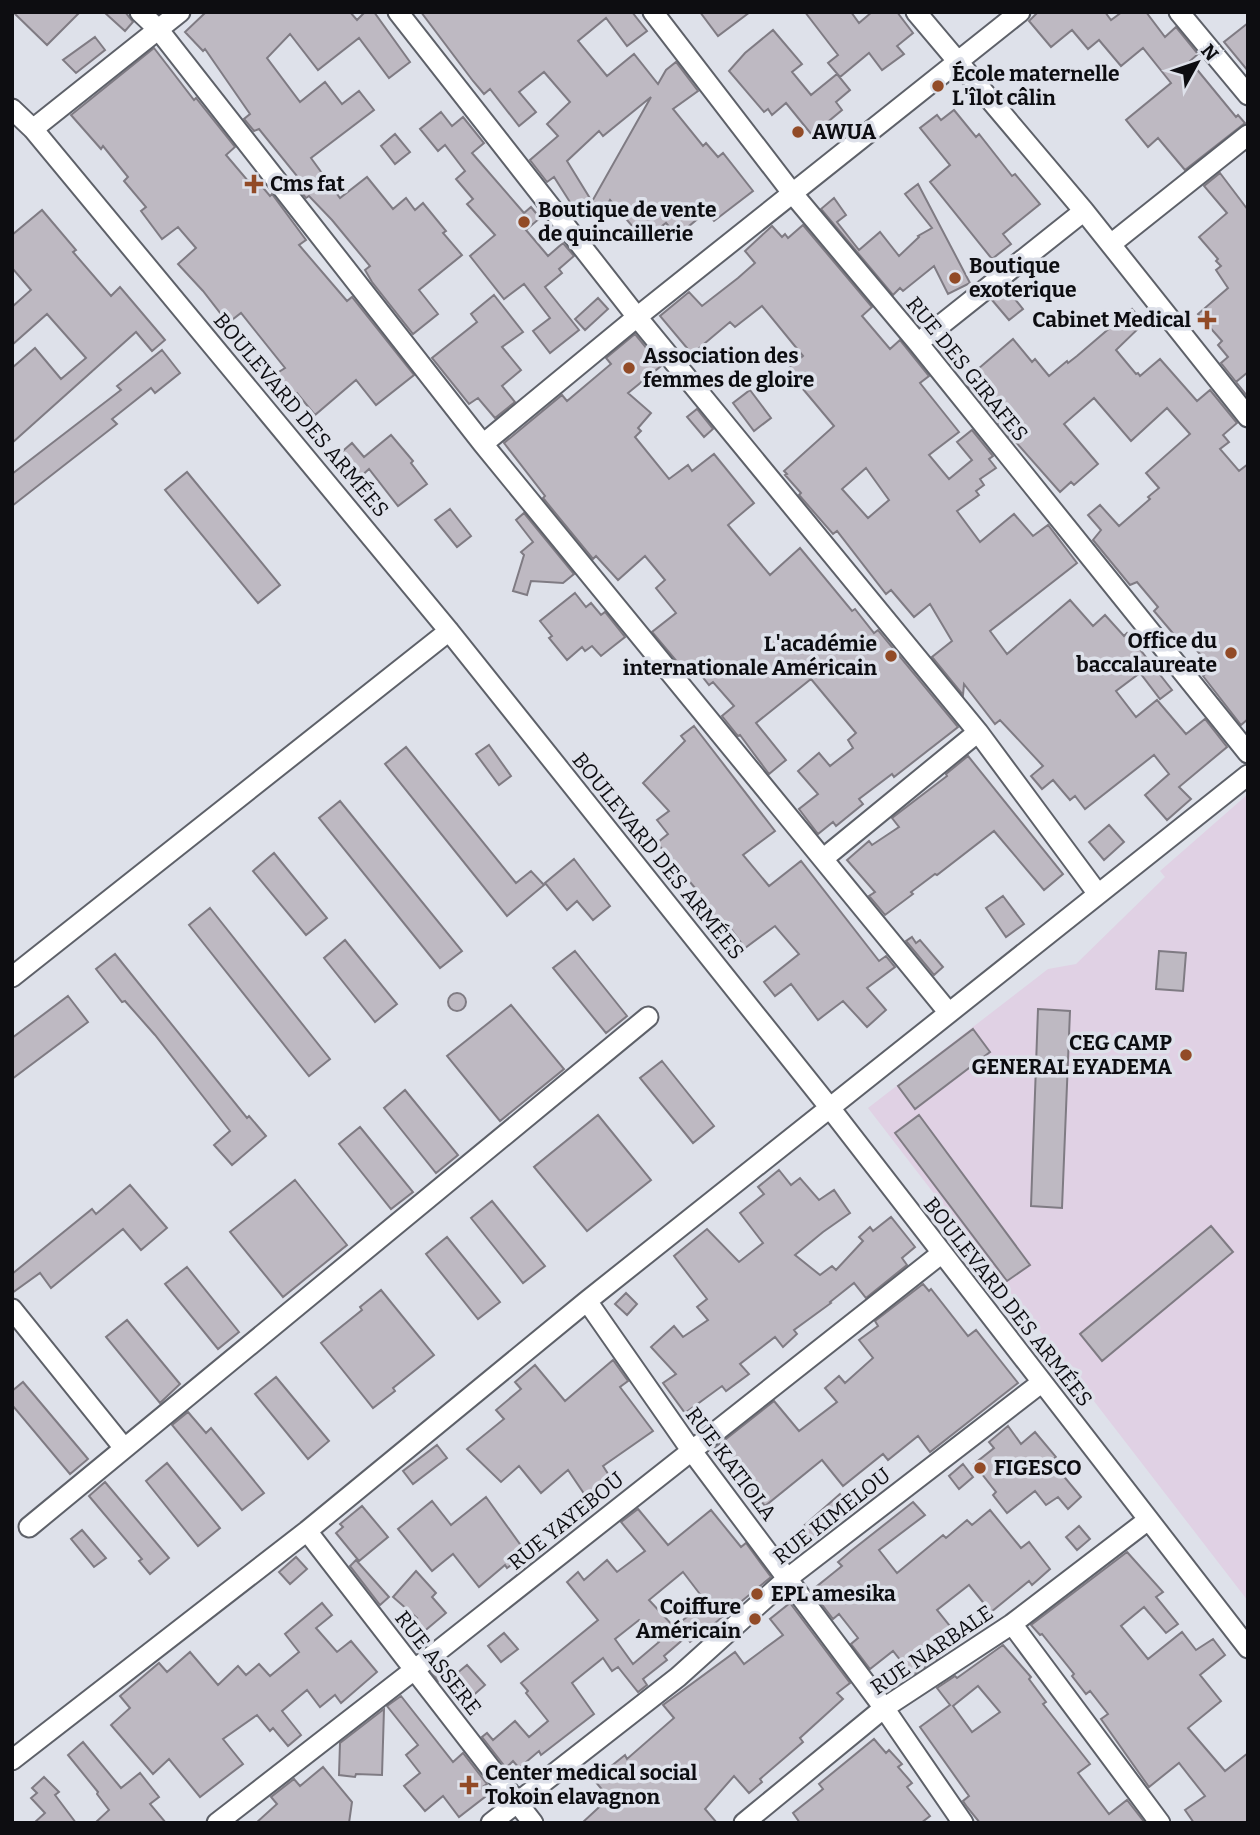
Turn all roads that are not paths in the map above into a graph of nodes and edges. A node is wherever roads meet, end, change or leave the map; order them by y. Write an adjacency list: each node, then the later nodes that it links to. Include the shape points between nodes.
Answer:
1 (140, 12): 8 (street)
2 (180, 12): 8 (street)
3 (398, 12): 17 (street)
4 (653, 12): 14 (street, RUE DES GIRAFES)
5 (916, 12): 9 (street)
6 (1020, 12): 9 (street)
7 (1179, 12): 10 (street)
8 (158, 29): 12 (street); 20 (street)
9 (956, 63): 14 (street); 15 (street)
10 (1248, 95)
11 (12, 109): 12 (street, BOULEVARD DES ARMÉES)
12 (33, 129): 21 (street, BOULEVARD DES ARMÉES)
13 (1248, 135): 16 (street)
14 (793, 194): 17 (street); 18 (street, RUE DES GIRAFES)
15 (1084, 211): 16 (street); 18 (street)
16 (1111, 244): 19 (street)
17 (637, 317): 20 (street); 22 (street)
18 (918, 343): 23 (street, RUE DES GIRAFES)
19 (1248, 417)
20 (483, 444): 25 (street)
21 (449, 631): 27 (street); 30 (street, BOULEVARD DES ARMÉES)
22 (978, 732): 25 (street); 26 (street)
23 (1248, 753)
24 (1248, 775): 26 (street)
25 (824, 858): 28 (street)
26 (1098, 894): 28 (street)
27 (12, 977)
28 (949, 1013): 30 (street)
29 (648, 1017): 35 (street)
30 (830, 1108): 31 (street, BOULEVARD DES ARMÉES); 32 (street)
31 (942, 1253): 34 (street, BOULEVARD DES ARMÉES); 36 (street, RUE YAYEBOU)
32 (587, 1301): 36 (street, RUE KATIOLA); 39 (street)
33 (12, 1309): 35 (street)
34 (1041, 1383): 37 (street, BOULEVARD DES ARMÉES); 40 (street, RUE KIMELOU)
35 (124, 1448): 38 (street)
36 (691, 1450): 40 (street, RUE KATIOLA); 43 (street, RUE YAYEBOU)
37 (1148, 1520): 41 (street, RUE NARBALE); 42 (street, BOULEVARD DES ARMÉES)
38 (29, 1527)
39 (307, 1531): 43 (street, RUE ASSERE); 45 (street)
40 (788, 1578): 44 (street, RUE KATIOLA); 46 (street, RUE KIMELOU, via 678,1677)
41 (1012, 1624): 44 (street, RUE NARBALE); 52 (street)
42 (1248, 1648)
43 (414, 1670): 46 (street, RUE ASSERE); 47 (street, RUE YAYEBOU)
44 (884, 1708): 50 (street, RUE NARBALE); 51 (street, RUE KATIOLA)
45 (12, 1760)
46 (516, 1803): 48 (street, RUE KIMELOU); 49 (street, RUE ASSERE)
47 (217, 1823)
48 (491, 1823)
49 (533, 1823)
50 (744, 1823)
51 (963, 1823)
52 (1160, 1823)

